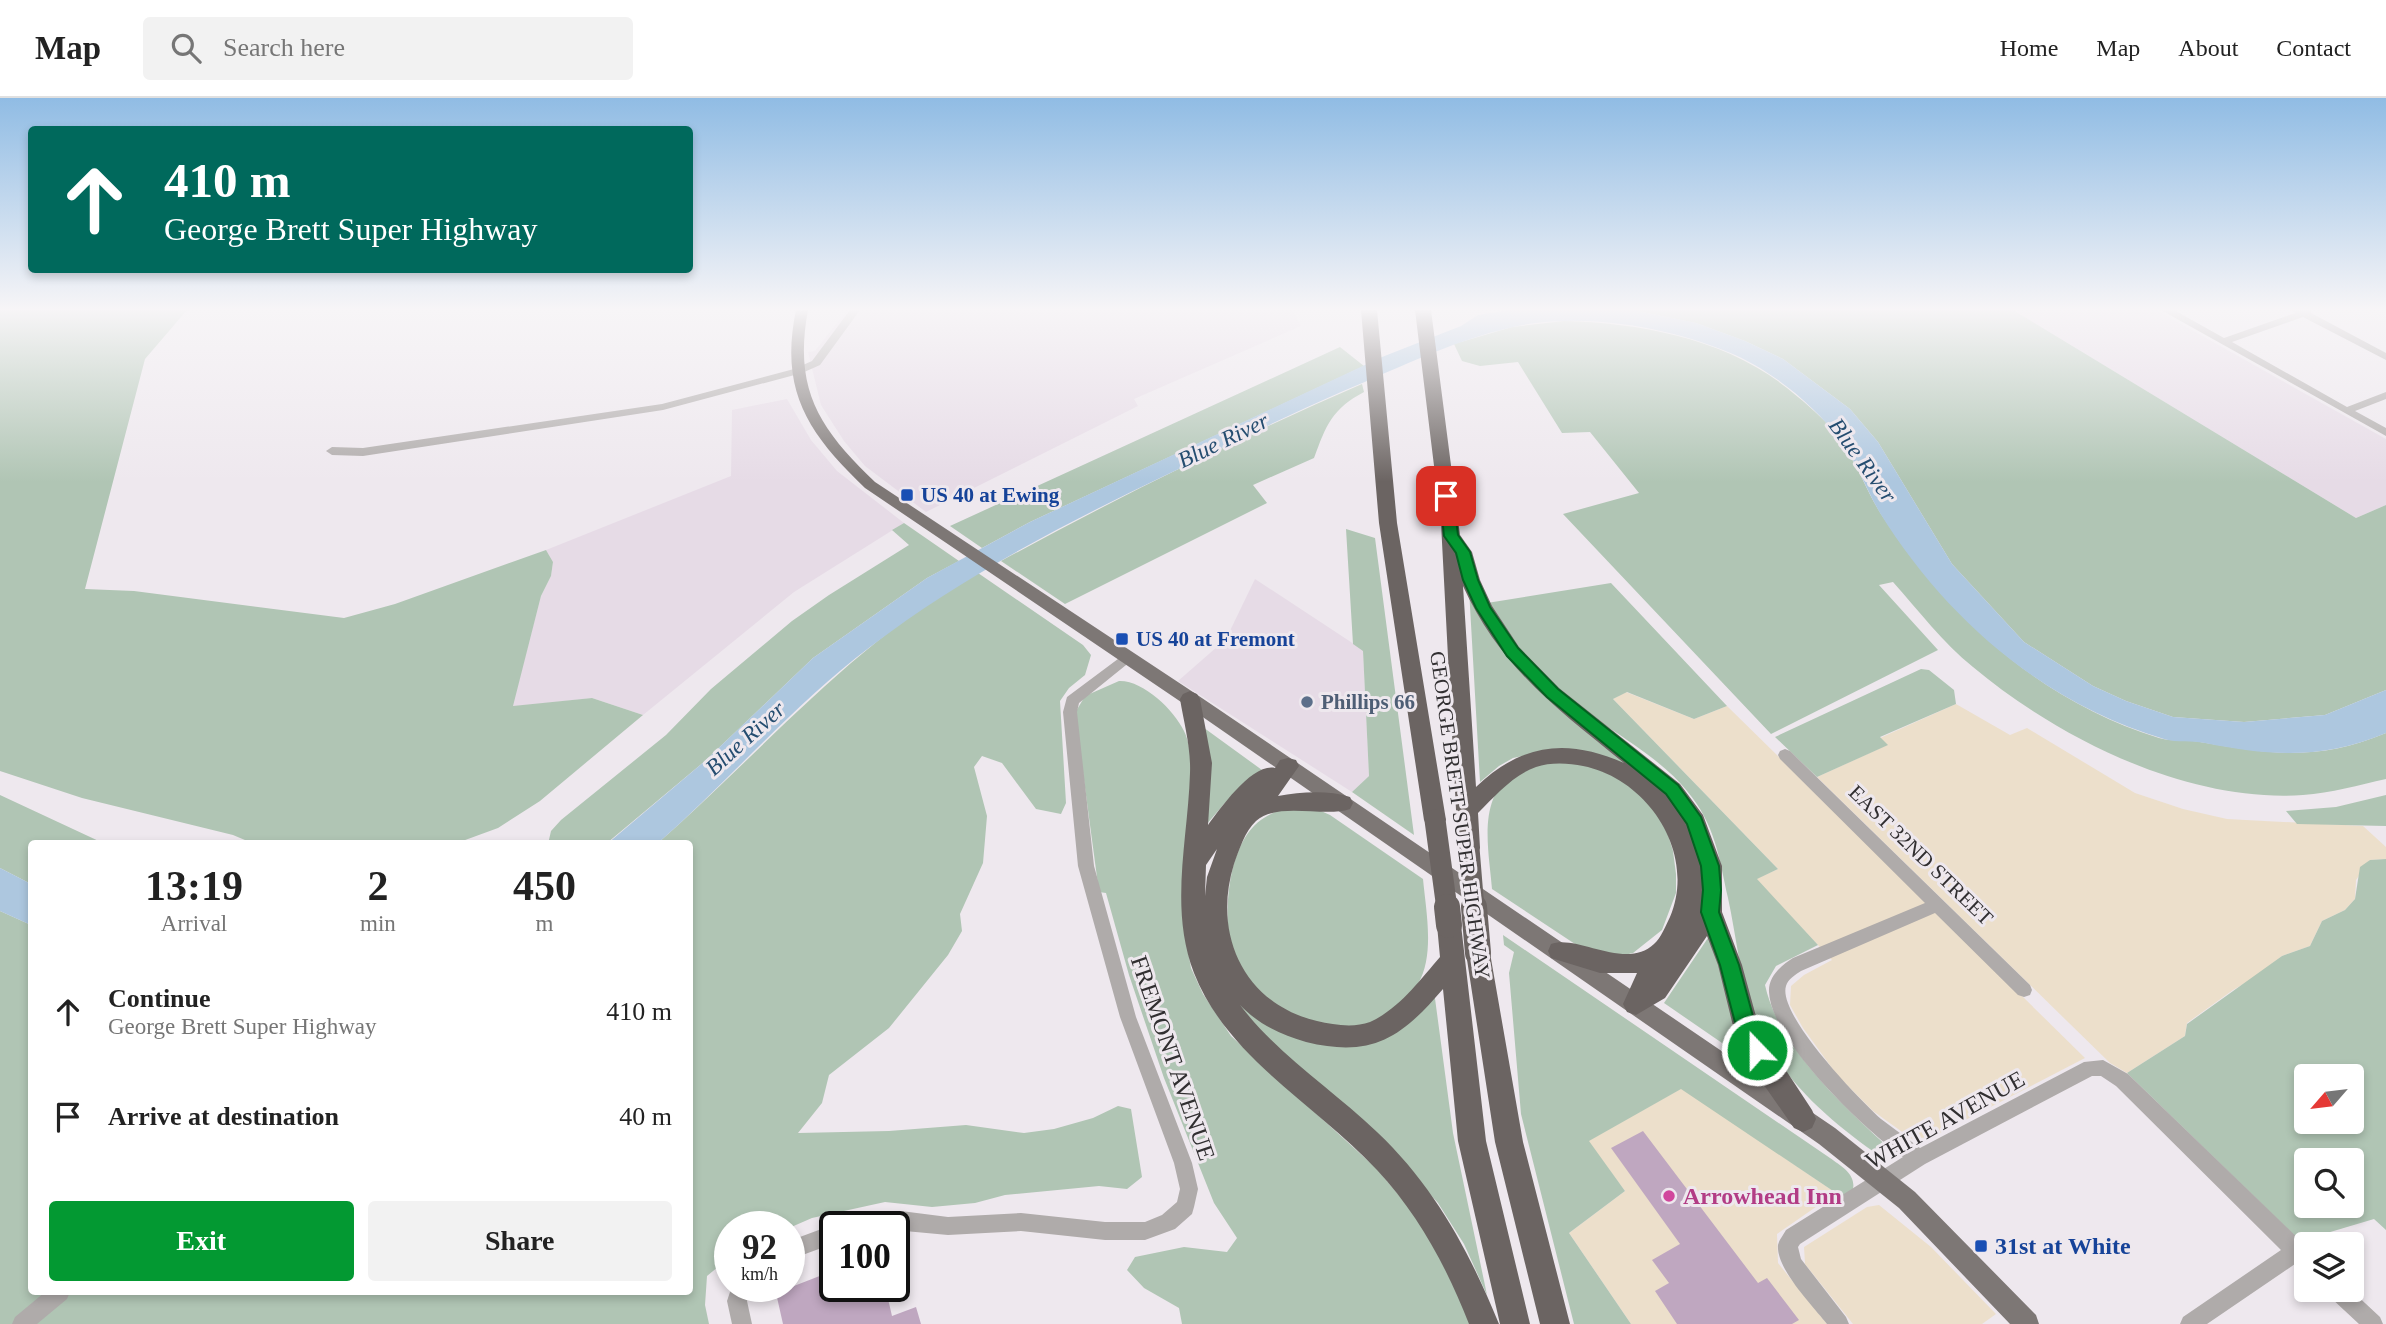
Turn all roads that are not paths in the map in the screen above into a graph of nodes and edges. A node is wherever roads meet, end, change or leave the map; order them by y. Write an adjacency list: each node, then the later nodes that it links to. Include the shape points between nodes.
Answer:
1 (798, 367): 6 (main road)
2 (807, 367): 6 (street)
3 (1374, 367): 24 (highway, GEORGE BRETT SUPER HIGHWAY, bridge, via 1388,523 1449,925)
4 (1430, 367): 11 (highway, GEORGE BRETT SUPER HIGHWAY)
5 (2268, 367): 8 (street)
6 (798, 371): 10 (street, via 607,417 363,452); 12 (main road, via 810,408 831,446 870,485)
7 (2386, 395): 8 (street)
8 (2346, 411): 9 (street)
9 (2386, 433)
10 (332, 451)
11 (1450, 529): 17 (highway, GEORGE BRETT SUPER HIGHWAY); 21 (highway, via 1483,608 1512,652 1552,693 1685,804 1710,866)
12 (1126, 657): 13 (main road); 30 (street, FREMONT AVENUE, via 1072,701 1081,827 1092,891 1128,1017 1182,1163 1189,1189 1185,1207 1168,1222 1145,1231 1021,1222 948,1226)
13 (1190, 699): 15 (main road); 19 (highway, via 1201,768)
14 (1786, 755): 20 (street, EAST 32ND STREET)
15 (1288, 765): 16 (main road); 18 (highway, via 1278,784); 19 (highway, via 1240,799)
16 (1342, 803): 18 (highway, via 1301,800); 22 (main road)
17 (1465, 812): 23 (highway, via 1504,774 1540,757 1583,758 1618,769 1642,785 1669,811 1686,856 1689,890 1682,919); 24 (highway, GEORGE BRETT SUPER HIGHWAY, bridge, via 1469,848)
18 (1249, 814): 24 (highway, via 1230,842 1219,877 1215,914 1231,975 1273,1018 1303,1031 1340,1037 1364,1035 1388,1025)
19 (1196, 860): 38 (highway, via 1197,944 1207,975 1245,1031 1411,1187 1444,1233)
20 (1940, 904): 25 (street, EAST 32ND STREET); 28 (street, via 1799,963 1783,974 1777,992 1783,1014 1838,1089)
21 (1710, 912): 26 (highway, via 1656,990); 27 (highway, via 1748,1034)
22 (1560, 951): 23 (highway, via 1606,966 1648,961); 26 (main road)
23 (1663, 952): 26 (highway)
24 (1465, 957): 39 (highway, GEORGE BRETT SUPER HIGHWAY, via 1472,1141); 40 (highway, GEORGE BRETT SUPER HIGHWAY)
25 (2024, 990)
26 (1636, 1004): 27 (main road)
27 (1803, 1119): 29 (main road)
28 (1919, 1158): 29 (street, WHITE AVENUE); 31 (street, WHITE AVENUE, via 2090,1068 2103,1068 2122,1080)
29 (1885, 1181): 41 (street, WHITE AVENUE, via 1793,1237 1788,1245 1798,1272); 42 (main road)
30 (910, 1221)
31 (2294, 1248)
32 (2294, 1261): 43 (street)
33 (56, 1295): 36 (street)
34 (737, 1302): 37 (street)
35 (2349, 1302): 44 (street)
36 (22, 1324)
37 (742, 1324)
38 (1484, 1324)
39 (1515, 1324)
40 (1555, 1324)
41 (1839, 1324)
42 (2027, 1324)
43 (2190, 1324)
44 (2372, 1324)

